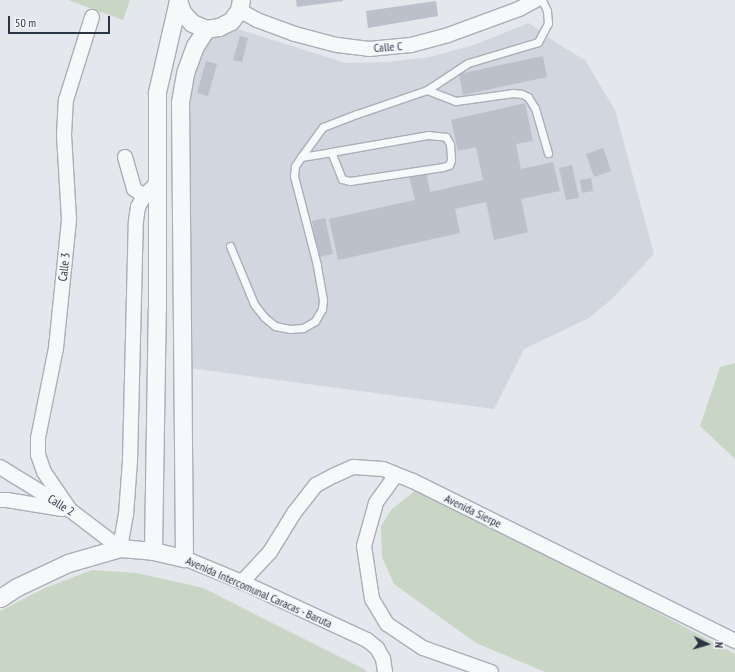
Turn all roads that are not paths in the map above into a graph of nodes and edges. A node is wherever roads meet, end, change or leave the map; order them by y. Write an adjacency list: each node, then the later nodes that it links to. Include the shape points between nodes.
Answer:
1 (178, 0): 6 (street, via 182,12 192,23); 12 (street, via 157,92)
2 (536, 0): 4 (street, Calle C, via 519,9 448,35 411,45 369,49 337,45 295,34 257,20)
3 (542, 0): 7 (lane, via 547,11 548,23 538,42 468,63)
4 (240, 5): 6 (street, via 226,25)
5 (92, 17): 18 (street, Calle 3, via 66,100 64,135 69,219 56,348 38,438 38,455 44,472)
6 (206, 29): 21 (street, via 195,46 187,66 180,102)
7 (427, 90): 9 (lane, via 456,101 513,93 528,97 535,108); 11 (lane, via 324,127)
8 (331, 152): 8 (lane, via 428,135 446,137 450,144 451,160 449,165 443,167 350,181 342,179); 11 (lane)
9 (548, 153)
10 (125, 157): 13 (street, via 134,189)
11 (301, 157): 14 (lane, via 295,166 294,176 317,265 323,300 322,310 315,321 304,328 290,330 275,326 264,317 254,304)
12 (156, 184): 13 (street); 20 (street, via 157,309)
13 (144, 196): 19 (street, via 138,207 136,221 130,460 126,515)
14 (230, 246)
15 (0, 467): 18 (street, Calle 2)
16 (396, 475): 22 (street, Avenida Sierpe, via 383,469 353,467 316,485 294,513 270,552); 24 (street, Avenida Sierpe, via 413,481); 26 (street, via 376,503 364,546 372,599 387,624 423,648)
17 (0, 500): 18 (street)
18 (70, 510): 19 (street, Calle 2)
19 (120, 548): 20 (street, Avenida Intercomunal Caracas - Baruta); 23 (street, Avenida Intercomunal Caracas - Baruta, via 68,563 17,587)
20 (153, 551): 21 (street, Avenida Intercomunal Caracas - Baruta)
21 (184, 558): 22 (street, Avenida Intercomunal Caracas - Baruta)
22 (242, 582): 25 (street, Avenida Intercomunal Caracas - Baruta, via 367,640 377,648 383,659)
23 (0, 598)
24 (735, 641)
25 (385, 672)
26 (491, 672)

